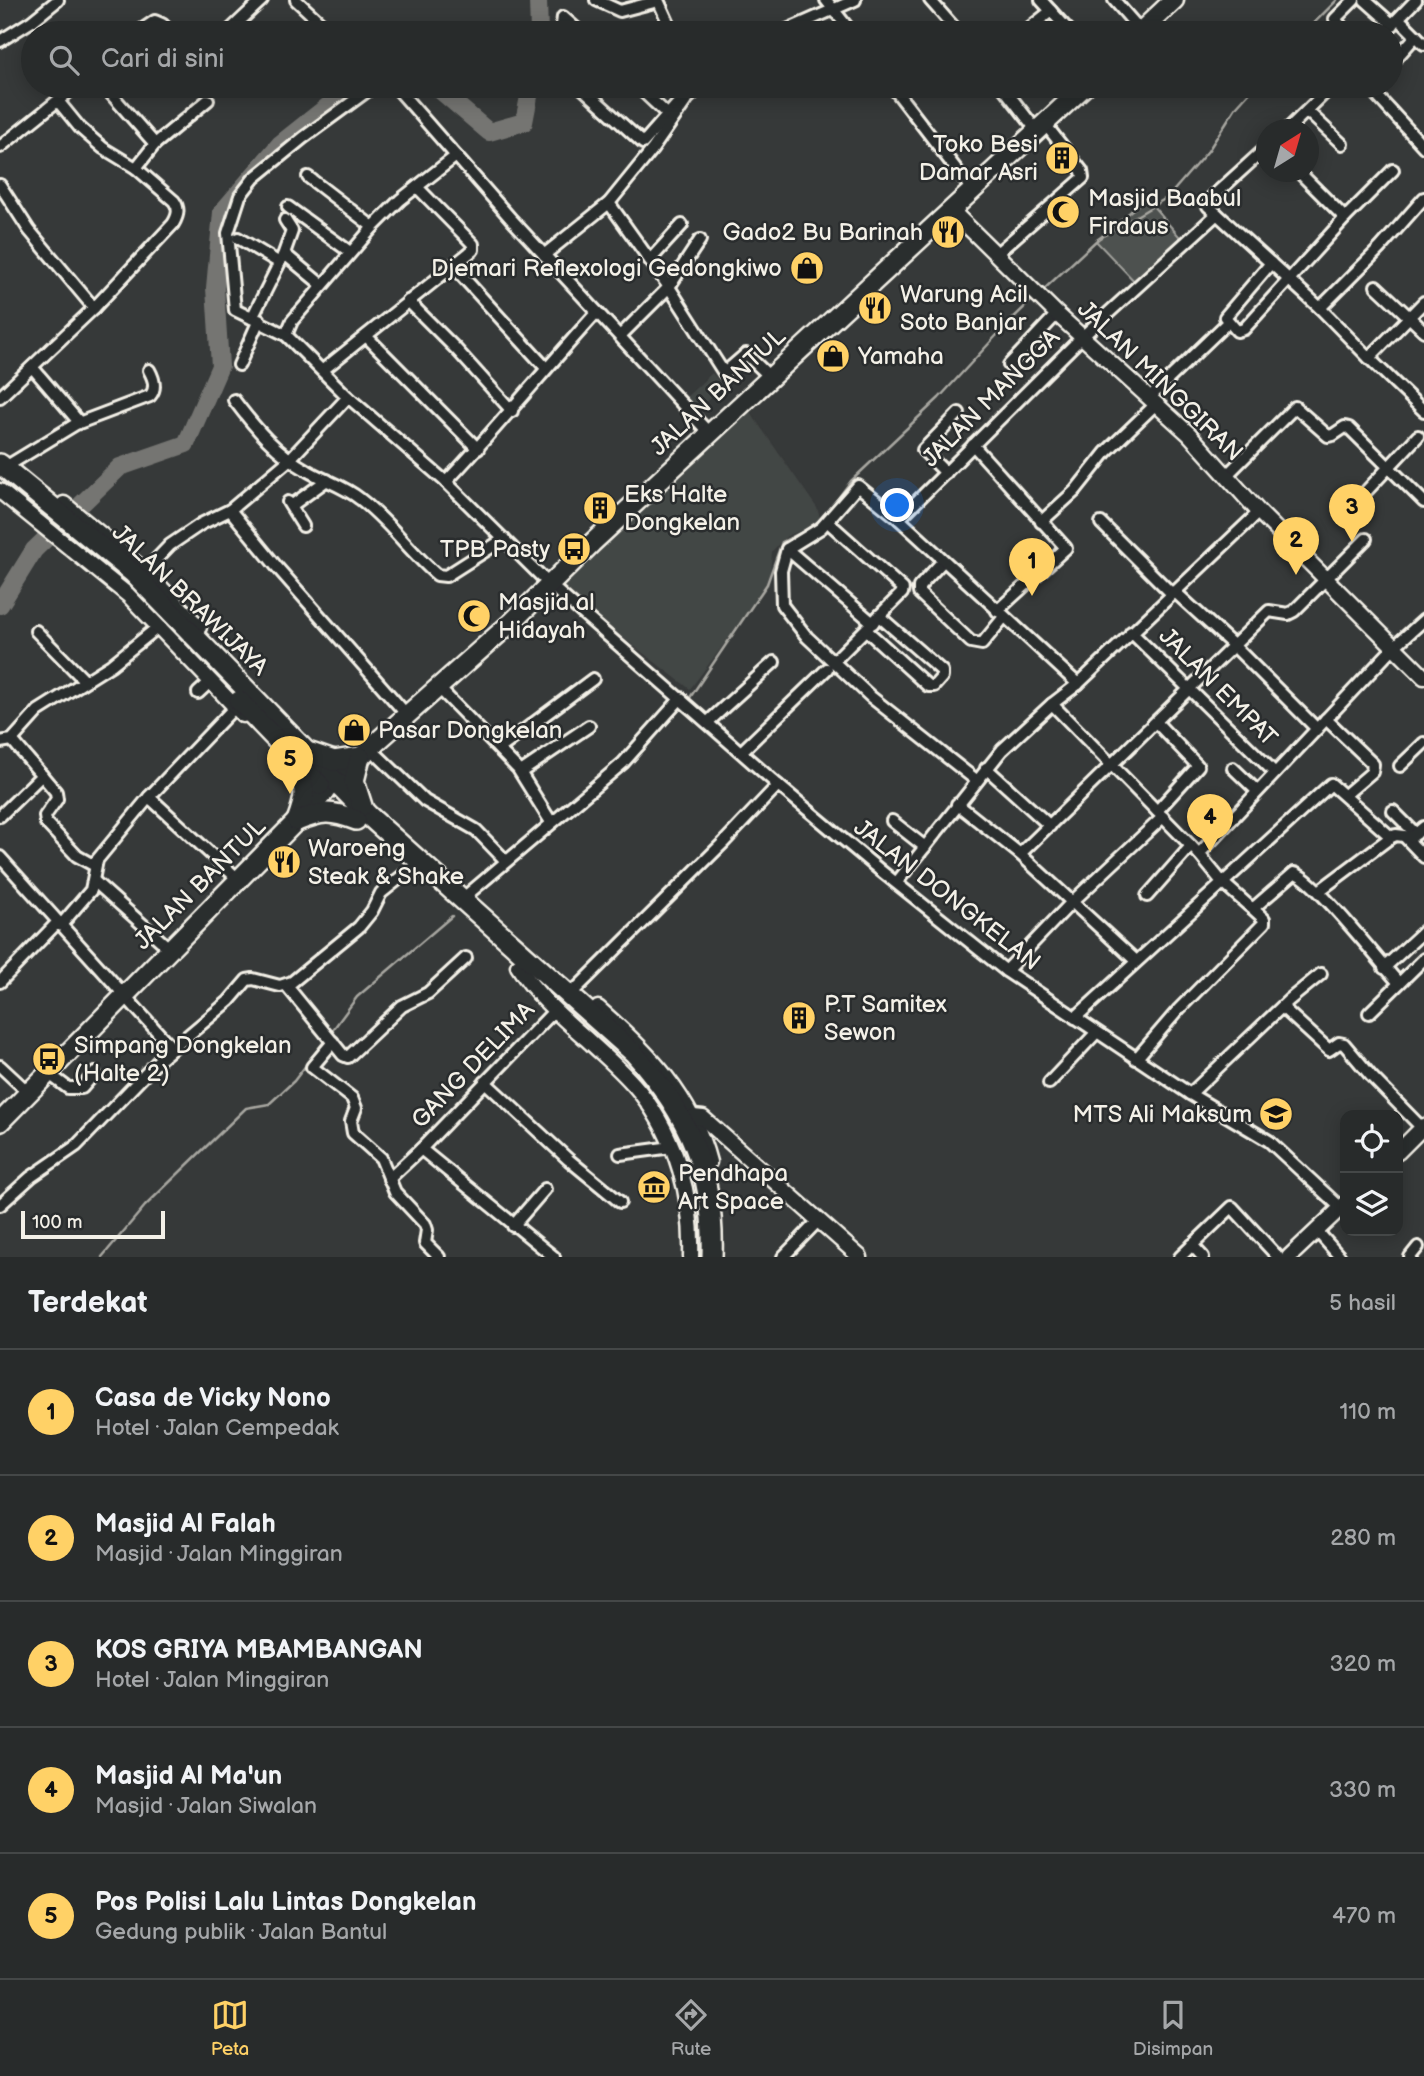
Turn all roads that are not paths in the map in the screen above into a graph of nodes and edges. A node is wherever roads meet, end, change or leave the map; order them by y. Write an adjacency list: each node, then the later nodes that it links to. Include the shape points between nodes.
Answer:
1 (262, 0): 17 (street)
2 (296, 0): 18 (street)
3 (596, 0): 4 (street, via 620,11)
4 (658, 0): 19 (street)
5 (855, 0): 14 (street)
6 (930, 0): 22 (street)
7 (1041, 0): 15 (street)
8 (1114, 0): 25 (street)
9 (1174, 0): 26 (main road)
10 (1354, 0): 27 (street)
11 (1365, 0): 28 (street)
12 (1416, 0): 29 (street)
13 (49, 2): 16 (street)
14 (830, 4): 20 (street); 21 (street)
15 (1051, 10): 23 (street); 24 (street)
16 (32, 21)
17 (240, 21)
18 (319, 21)
19 (668, 21)
20 (801, 21)
21 (843, 21)
22 (948, 21)
23 (1038, 21)
24 (1061, 21)
25 (1131, 21)
26 (1152, 21)
27 (1337, 21)
28 (1395, 21)
29 (1397, 21)
30 (1403, 27): 32 (street)
31 (21, 28): 33 (street)
32 (1420, 40): 34 (street)
33 (0, 41)
34 (1403, 54)
35 (62, 98): 48 (street)
36 (115, 98): 53 (street)
37 (358, 98): 95 (street, JALAN DONGKELAN, via 264,170 240,196 228,233 233,306 237,313)
38 (405, 98): 57 (street)
39 (593, 98): 50 (street, via 643,143)
40 (649, 98): 50 (street)
41 (688, 98): 50 (street); 67 (street)
42 (901, 98): 65 (street)
43 (1013, 98): 52 (street)
44 (1072, 98): 52 (main road, JALAN BANTUL)
45 (1320, 98): 49 (street)
46 (1379, 98): 56 (street)
47 (208, 100): 53 (street)
48 (58, 101): 55 (street); 59 (street, via 103,148)
49 (1307, 111): 51 (street); 54 (street)
50 (668, 115)
51 (1299, 119)
52 (1041, 127): 65 (main road, JALAN BANTUL); 78 (street, via 1082,171 1083,178)
53 (155, 144): 59 (street)
54 (1342, 144)
55 (0, 147)
56 (1424, 147)
57 (456, 156): 64 (street); 79 (street)
58 (1256, 157): 70 (street, via 1210,199 1208,206)
59 (136, 168): 91 (street, via 174,201 178,215)
60 (1393, 170): 71 (street)
61 (308, 177): 74 (street)
62 (1309, 182): 71 (street)
63 (0, 185): 91 (street, via 29,230)
64 (417, 187): 74 (street); 83 (street, via 474,246)
65 (973, 191): 69 (main road, JALAN BANTUL)
66 (1424, 198): 90 (street)
67 (609, 204): 79 (street); 81 (street)
68 (288, 207): 77 (street)
69 (951, 210): 78 (street, JALAN MINGGIRAN); 109 (main road, JALAN BANTUL)
70 (1217, 214): 82 (street); 101 (street, JALAN MANGGA)
71 (1345, 218): 84 (street)
72 (285, 220): 80 (street, via 292,231)
73 (682, 225): 81 (street)
74 (373, 227): 77 (street)
75 (238, 238): 80 (street)
76 (700, 240): 87 (street)
77 (350, 252): 85 (street)
78 (996, 254): 93 (street, JALAN MINGGIRAN)
79 (544, 255): 92 (street)
80 (281, 259): 85 (street, via 288,256); 95 (street)
81 (650, 260): 87 (street)
82 (1271, 263): 84 (street); 96 (street, via 1226,315)
83 (452, 265): 88 (street); 106 (street)
84 (1289, 279): 90 (street); 96 (street, via 1241,331)
85 (322, 285): 98 (street)
86 (1376, 286): 94 (street)
87 (669, 288): 100 (street); 109 (street, via 724,373 746,354)
88 (408, 301): 99 (street); 114 (street)
89 (1424, 302): 94 (street)
90 (1320, 308): 102 (street)
91 (94, 309): 105 (street)
92 (597, 312): 100 (street); 106 (street)
93 (1057, 314): 101 (street, JALAN MINGGIRAN); 104 (street)
94 (1409, 317): 97 (street); 102 (street)
95 (256, 319): 98 (street, JALAN DONGKELAN); 103 (street)
96 (1228, 322): 113 (street)
97 (1424, 331)
98 (286, 335): 108 (street, JALAN DONGKELAN)
99 (366, 336): 108 (street); 121 (street)
100 (620, 336): 118 (street)
101 (1082, 337): 113 (street, JALAN MINGGIRAN); 120 (street, JALAN MANGGA)
102 (1369, 358): 115 (street)
103 (239, 365)
104 (1009, 365)
105 (32, 367): 110 (street); 117 (street)
106 (547, 368): 114 (street)
107 (149, 370): 117 (street, via 154,384 150,396)
108 (323, 370): 111 (street, JALAN DONGKELAN)
109 (769, 377): 118 (main road, JALAN BANTUL)
110 (0, 397)
111 (348, 397): 123 (street); 129 (street, JALAN DONGKELAN)
112 (234, 400): 123 (street)
113 (1153, 401): 126 (street, JALAN MINGGIRAN); 136 (street)
114 (512, 411): 121 (street)
115 (1424, 411)
116 (959, 414): 125 (street, via 923,450)
117 (79, 422): 128 (street)
118 (710, 434): 146 (main road, JALAN BANTUL)
119 (1418, 436): 124 (street)
120 (973, 445): 125 (street, JALAN MANGGA); 136 (street)
121 (478, 449): 129 (street)
122 (0, 453): 128 (street)
123 (289, 460): 127 (street); 132 (street)
124 (1390, 466): 126 (street, via 1349,428 1328,436 1295,407); 130 (street); 131 (street)
125 (946, 473): 134 (street, JALAN MANGGA)
126 (1227, 475): 133 (street, JALAN MINGGIRAN)
127 (327, 480): 138 (street, via 290,504); 140 (street, via 363,501 439,576)
128 (12, 481): 141 (highway, JALAN BRAWIJAYA)
129 (446, 482): 140 (street, JALAN DONGKELAN)
130 (1422, 496)
131 (1358, 500)
132 (230, 510): 144 (street, via 170,545); 170 (street)
133 (1259, 512): 145 (street, JALAN MINGGIRAN); 148 (street)
134 (899, 519): 135 (street, via 857,486); 143 (street)
135 (828, 522): 142 (street); 151 (street, via 901,586 902,593)
136 (1041, 522): 149 (street, via 1065,550)
137 (1101, 523): 148 (street)
138 (303, 526)
139 (1366, 539): 145 (street)
140 (504, 540): 146 (street, JALAN DONGKELAN)
141 (91, 545): 144 (street); 147 (highway, JALAN BRAWIJAYA); 175 (highway, JALAN BRAWIJAYA, via 159,598)
142 (787, 549): 151 (street); 158 (street, via 781,571 782,606)
143 (943, 561): 149 (street); 149 (street, via 918,590 962,634 982,644)
144 (145, 571): 175 (street, via 275,709)
145 (1326, 579): 155 (street, via 1294,611 1269,611); 156 (street, JALAN MINGGIRAN)
146 (549, 584): 164 (main road, JALAN BANTUL); 167 (street, JALAN DONGKELAN)
147 (130, 592): 152 (street); 175 (highway, JALAN BRAWIJAYA)
148 (1172, 592): 154 (street); 155 (street)
149 (1001, 614): 163 (street)
150 (1424, 620): 156 (street)
151 (872, 623): 151 (street, via 942,671 942,677 928,686); 158 (street)
152 (159, 627): 161 (street); 162 (street)
153 (36, 631): 161 (street)
154 (1131, 632): 163 (street); 165 (street, JALAN EMPAT)
155 (1233, 645): 165 (street); 176 (street)
156 (1395, 646): 159 (street, JALAN MINGGIRAN); 171 (street)
157 (774, 662): 172 (street)
158 (830, 666): 181 (street); 191 (street)
159 (1424, 677)
160 (593, 679): 179 (street)
161 (84, 680): 177 (street, via 38,711)
162 (211, 681): 166 (street); 169 (street)
163 (1078, 684): 168 (street)
164 (438, 687): 170 (main road, JALAN BANTUL); 179 (street)
165 (1190, 689): 173 (street); 189 (street, JALAN EMPAT)
166 (198, 693)
167 (681, 698): 172 (street, JALAN DONGKELAN); 204 (street, via 623,763)
168 (1052, 704): 184 (street); 186 (street)
169 (235, 707): 175 (street); 196 (street)
170 (407, 715): 182 (main road, JALAN BANTUL)
171 (1326, 719): 176 (street); 195 (street, via 1374,768)
172 (708, 722): 181 (street, JALAN DONGKELAN)
173 (1156, 722): 184 (street); 199 (street, via 1198,766)
174 (589, 726): 188 (street)
175 (273, 727): 183 (highway, JALAN BRAWIJAYA)
176 (1317, 729): 189 (street)
177 (12, 740): 178 (street); 190 (street)
178 (0, 742)
179 (499, 748): 188 (street)
180 (1422, 750): 185 (street)
181 (741, 751): 193 (street, JALAN DONGKELAN)
182 (365, 753): 183 (highway, via 334,761); 192 (main road, JALAN BANTUL); 200 (highway, via 354,781); 214 (street, via 425,801 476,830)
183 (298, 754): 192 (highway, JALAN BRAWIJAYA); 202 (highway, via 305,801)
184 (1112, 766): 199 (street); 205 (street)
185 (1400, 766)
186 (986, 768): 191 (street); 205 (street)
187 (1233, 768): 194 (street)
188 (521, 772): 204 (street)
189 (1275, 773): 194 (street)
190 (42, 775): 201 (street); 215 (street, via 57,795 46,822 77,856)
191 (976, 780): 197 (street)
192 (335, 782): 200 (highway, JALAN BRAWIJAYA); 202 (main road, JALAN BANTUL)
193 (778, 785): 219 (street, JALAN DONGKELAN); 239 (street)
194 (1257, 791): 210 (street)
195 (1345, 795): 208 (street); 220 (street, via 1328,785)
196 (149, 797): 215 (street); 217 (street)
197 (957, 804): 209 (street); 211 (street)
198 (1393, 811): 207 (street)
199 (1160, 814): 210 (street); 224 (street)
200 (360, 815): 202 (highway, via 327,812); 206 (highway); 216 (highway)
201 (0, 816)
202 (297, 821): 217 (main road, JALAN BANTUL)
203 (892, 821): 209 (street)
204 (551, 822): 214 (street)
205 (1050, 826): 211 (street)
206 (385, 830): 222 (street, via 414,847); 278 (highway, via 634,1053 667,1092 692,1136 702,1165 712,1215)
207 (1415, 833): 208 (street); 213 (street)
208 (1391, 837): 221 (street)
209 (925, 847): 219 (street)
210 (1195, 850): 220 (street); 223 (street)
211 (1020, 855): 224 (street)
212 (0, 857): 226 (street)
213 (1424, 857)
214 (506, 860): 222 (street)
215 (95, 866): 218 (street)
216 (411, 869): 232 (highway); 238 (street, via 381,893 359,927)
217 (239, 880): 228 (main road, JALAN BANTUL)
218 (94, 881): 226 (street); 228 (street)
219 (897, 882): 234 (street, JALAN DONGKELAN)
220 (1222, 882): 225 (street); 231 (street)
221 (1319, 891): 225 (street, via 1300,873 1294,873); 233 (street)
222 (468, 894): 239 (street)
223 (1147, 896)
224 (1072, 902): 231 (street); 234 (street)
225 (1252, 908): 248 (street, via 1264,923)
226 (61, 925): 236 (street, via 55,925); 240 (street)
227 (1424, 931): 233 (street)
228 (170, 949): 240 (main road, JALAN BANTUL)
229 (466, 958): 246 (street, via 428,993 402,1006 352,1056 344,1055)
230 (1424, 959): 237 (street)
231 (1136, 961): 244 (street)
232 (518, 966): 242 (street, via 530,987); 277 (highway, via 621,1059 652,1092 670,1120 693,1178)
233 (1384, 968): 237 (street)
234 (1006, 971): 244 (street, JALAN DONGKELAN)
235 (1321, 974): 241 (street)
236 (0, 982)
237 (1399, 983): 243 (street)
238 (286, 985): 246 (street); 247 (street, via 247,980)
239 (576, 989): 256 (street, via 660,1067)
240 (124, 996): 247 (street); 250 (main road, JALAN BANTUL)
241 (1282, 1007): 255 (street); 258 (street, via 1329,1050 1344,1044)
242 (555, 1010): 252 (street, GANG DELIMA); 259 (street, via 639,1091)
243 (1369, 1013)
244 (1075, 1018): 245 (street, JALAN DONGKELAN)
245 (1097, 1033): 248 (street, JALAN DONGKELAN); 253 (street)
246 (331, 1040): 263 (street, via 312,1067 352,1098 356,1108 352,1130 381,1158)
247 (172, 1048): 267 (street, via 76,1146)
248 (1136, 1059): 255 (street, JALAN DONGKELAN)
249 (0, 1066): 254 (street)
250 (48, 1073): 251 (street, via 68,1088 82,1088); 254 (main road, JALAN BANTUL)
251 (95, 1073)
252 (485, 1082): 261 (street, GANG DELIMA); 265 (street)
253 (1049, 1083)
254 (29, 1093): 257 (main road, JALAN BANTUL)
255 (1189, 1094): 266 (street, JALAN DONGKELAN, via 1269,1141)
256 (693, 1116): 269 (street, via 703,1118); 279 (street, via 714,1179)
257 (0, 1122)
258 (1423, 1127): 260 (street)
259 (672, 1147): 262 (street); 276 (street, via 687,1191)
260 (1403, 1147)
261 (421, 1149): 263 (street, GANG DELIMA); 270 (street)
262 (620, 1154)
263 (388, 1173): 274 (street, via 395,1192 425,1224 425,1243)
264 (545, 1189): 270 (street)
265 (620, 1202)
266 (1340, 1203)
267 (0, 1205)
268 (1340, 1209): 271 (street)
269 (819, 1220): 280 (street); 281 (street)
270 (513, 1226): 275 (street)
271 (1317, 1231): 285 (street); 286 (street)
272 (1192, 1245): 282 (street); 283 (street); 284 (street, via 1234,1207)
273 (1418, 1247): 287 (street)
274 (439, 1257)
275 (554, 1257)
276 (691, 1257)
277 (699, 1257)
278 (712, 1257)
279 (720, 1257)
280 (783, 1257)
281 (860, 1257)
282 (1180, 1257)
283 (1203, 1257)
284 (1278, 1257)
285 (1289, 1257)
286 (1340, 1257)
287 (1410, 1257)

